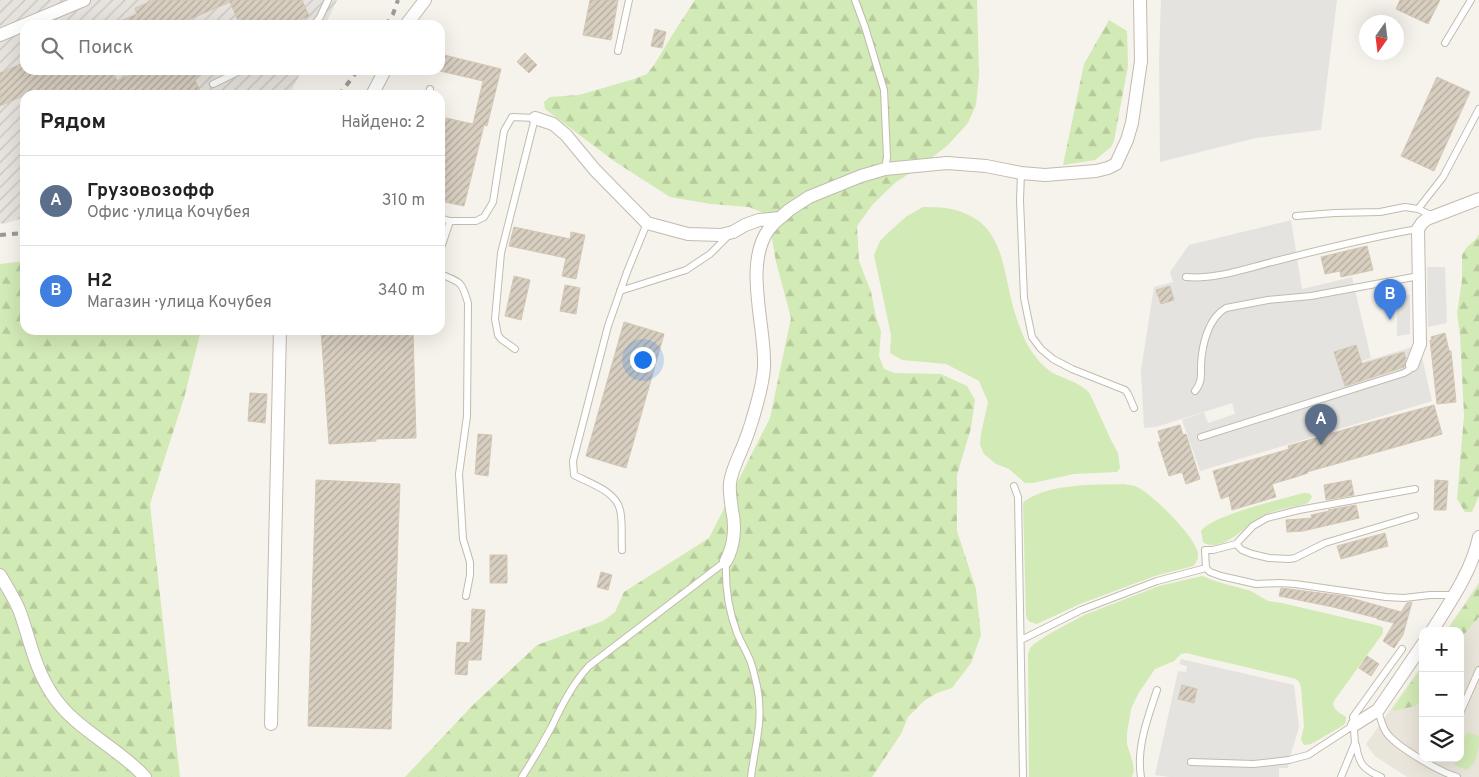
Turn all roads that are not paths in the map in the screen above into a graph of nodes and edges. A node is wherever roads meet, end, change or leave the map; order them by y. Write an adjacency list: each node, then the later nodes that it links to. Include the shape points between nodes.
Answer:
1 (84, 0): 8 (street)
2 (328, 0): 9 (lane)
3 (425, 0): 10 (street)
4 (629, 0): 14 (lane)
5 (855, 0): 21 (lane, via 884,90)
6 (1140, 0): 22 (street, via 1139,85 1127,140 1116,164 1076,174)
7 (1471, 0): 13 (lane)
8 (37, 20)
9 (318, 20)
10 (410, 20)
11 (20, 27): 12 (street)
12 (0, 36)
13 (1445, 44)
14 (618, 51)
15 (232, 75): 17 (lane)
16 (382, 75): 18 (street)
17 (213, 84)
18 (375, 90)
19 (1479, 109): 24 (lane, via 1443,177)
20 (535, 118): 29 (lane, via 512,117 508,122 493,202 484,217 476,221); 30 (street, via 553,124 566,135); 39 (lane, via 501,253 495,319 498,335)
21 (885, 169): 22 (street, via 947,163); 27 (street, via 809,197)
22 (1021, 173): 42 (lane, via 1024,298 1032,337 1053,359 1125,390)
23 (1479, 199): 26 (street)
24 (1418, 209): 25 (lane, via 1405,207 1380,212); 26 (lane)
25 (1296, 216)
26 (1434, 216): 31 (street)
27 (780, 218): 32 (street, via 759,220); 50 (street, via 768,230 757,263 764,368 746,440 732,471 733,545)
28 (445, 220): 29 (lane)
29 (450, 221): 33 (lane)
30 (647, 223): 32 (street, via 688,234); 37 (lane)
31 (1418, 229): 35 (street); 36 (lane, via 1367,238 1221,274)
32 (733, 232): 37 (lane, via 710,254 686,270)
33 (445, 236)
34 (445, 276): 54 (lane, via 463,286 468,302 467,416 459,474 464,539 470,562)
35 (1419, 276): 40 (street, via 1420,344); 41 (lane, via 1226,308 1216,317 1205,340 1199,386)
36 (1186, 277)
37 (620, 291): 49 (lane, via 573,461 574,475 616,501 620,510)
38 (280, 335): 63 (street)
39 (515, 349)
40 (1412, 365): 43 (lane, via 1404,373)
41 (1195, 391)
42 (1134, 408)
43 (1201, 437)
44 (1014, 486): 56 (lane, via 1018,497)
45 (1415, 489): 48 (lane, via 1267,518)
46 (1415, 516): 48 (lane, via 1325,543 1289,559 1252,554)
47 (1479, 537): 53 (street)
48 (1236, 544): 51 (lane, via 1205,550)
49 (622, 550)
50 (726, 561): 70 (lane, via 589,666 562,704); 71 (lane, via 728,601 750,660 761,711)
51 (1206, 568): 53 (lane, via 1221,576 1256,584 1295,584 1404,598); 56 (lane, via 1156,581 1082,610)
52 (0, 575): 69 (street, via 19,610 36,664 52,695 73,719)
53 (1454, 595): 55 (street)
54 (466, 596)
55 (1434, 627)
56 (1021, 640): 72 (lane)
57 (1402, 649): 64 (lane, via 1356,712)
58 (1419, 650): 62 (street)
59 (1479, 670): 61 (lane)
60 (1157, 690): 73 (lane, via 1143,736)
61 (1464, 705)
62 (1378, 710): 64 (street); 66 (lane, via 1384,730 1391,739)
63 (271, 724)
64 (1354, 726): 65 (lane); 67 (lane, via 1308,754 1288,760 1254,764)
65 (1355, 743): 74 (lane); 75 (lane, via 1360,763)
66 (1419, 754)
67 (1191, 762)
68 (1434, 762): 76 (lane)
69 (146, 777)
70 (522, 777)
71 (751, 777)
72 (1023, 777)
73 (1141, 777)
74 (1341, 777)
75 (1381, 777)
76 (1457, 777)

